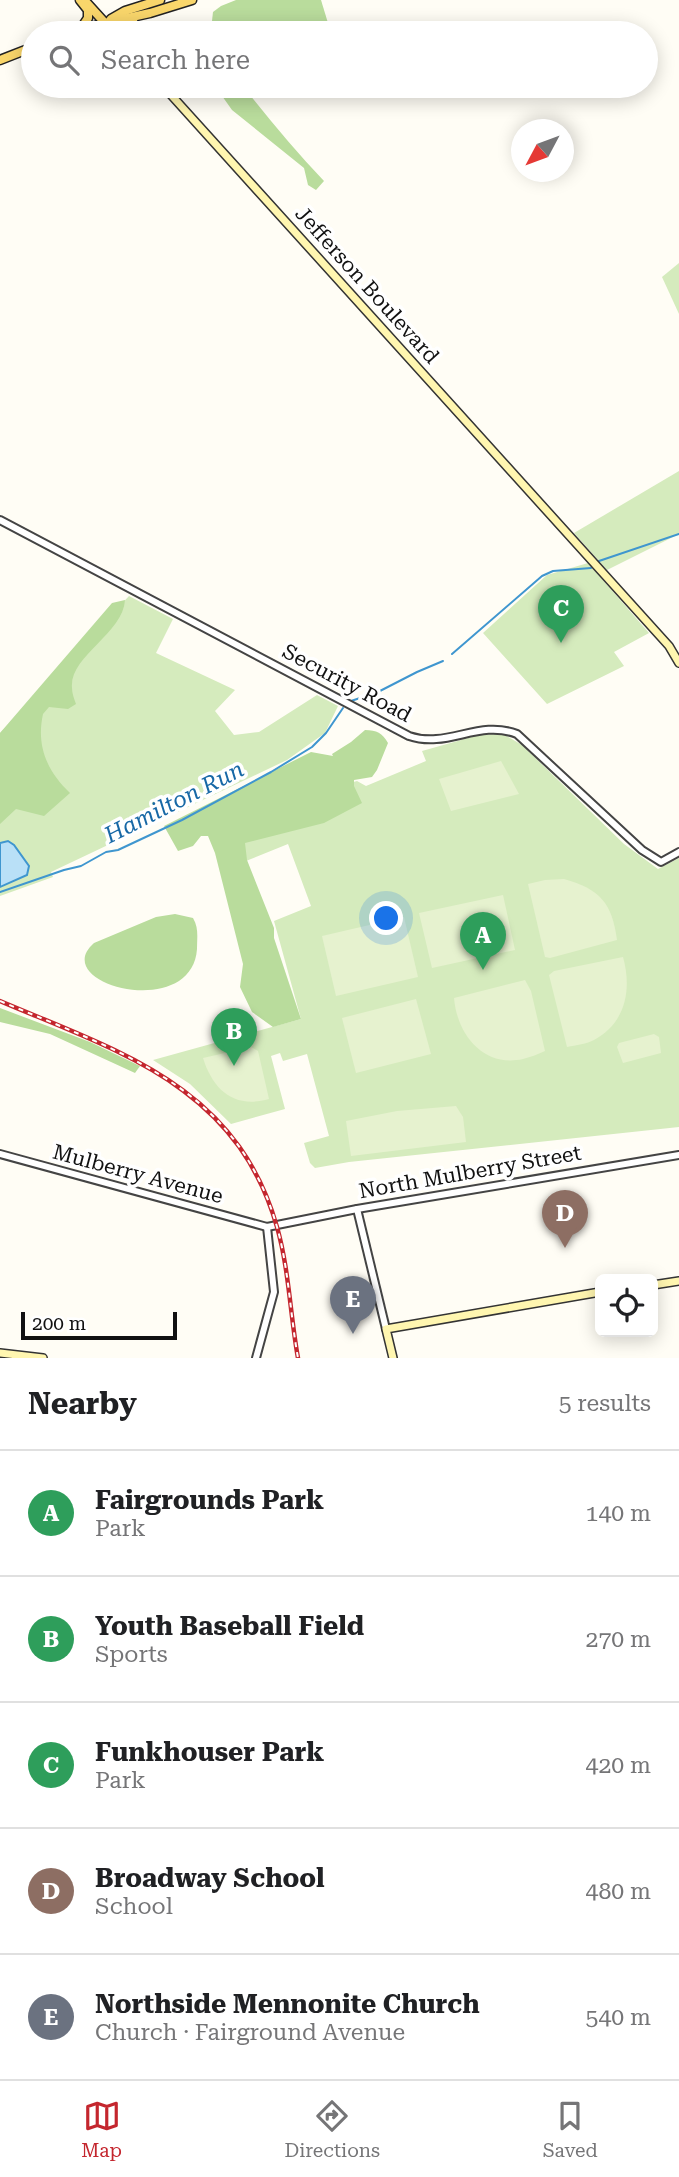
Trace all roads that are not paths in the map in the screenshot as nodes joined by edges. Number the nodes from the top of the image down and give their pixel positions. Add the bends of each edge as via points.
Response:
1 (82, 0) edge
2 (160, 0) edge
3 (192, 0) edge
4 (150, 13) junction
5 (85, 21) edge
6 (103, 21) edge
7 (108, 21) edge
8 (114, 21) edge
9 (130, 21) edge
10 (21, 52) edge
11 (0, 61) edge
12 (174, 98) edge
13 (0, 520) edge
14 (679, 663) edge
15 (679, 852) edge
16 (0, 1154) edge
17 (679, 1155) edge
18 (357, 1209) junction
19 (267, 1227) junction
20 (679, 1281) edge
21 (658, 1284) edge
22 (595, 1293) edge
23 (386, 1329) junction
24 (0, 1353) edge
25 (43, 1358) edge
26 (256, 1358) edge
27 (393, 1358) edge

1 - 5 main road via 88,10
1 - 6 main road
2 - 7 main road
3 - 4 main road
4 - 8 main road
4 - 9 main road
10 - 11 main road
12 - 14 main road, Jefferson Boulevard via 468,421 669,646
13 - 15 street, Security Road via 409,736 440,740 494,728 517,734 629,839 661,862
16 - 19 street, Mulberry Avenue
17 - 18 street, North Mulberry Street
18 - 19 street, North Mulberry Street
18 - 23 street
19 - 26 street via 274,1292
20 - 21 main road
22 - 23 main road
23 - 27 main road
24 - 25 main road

